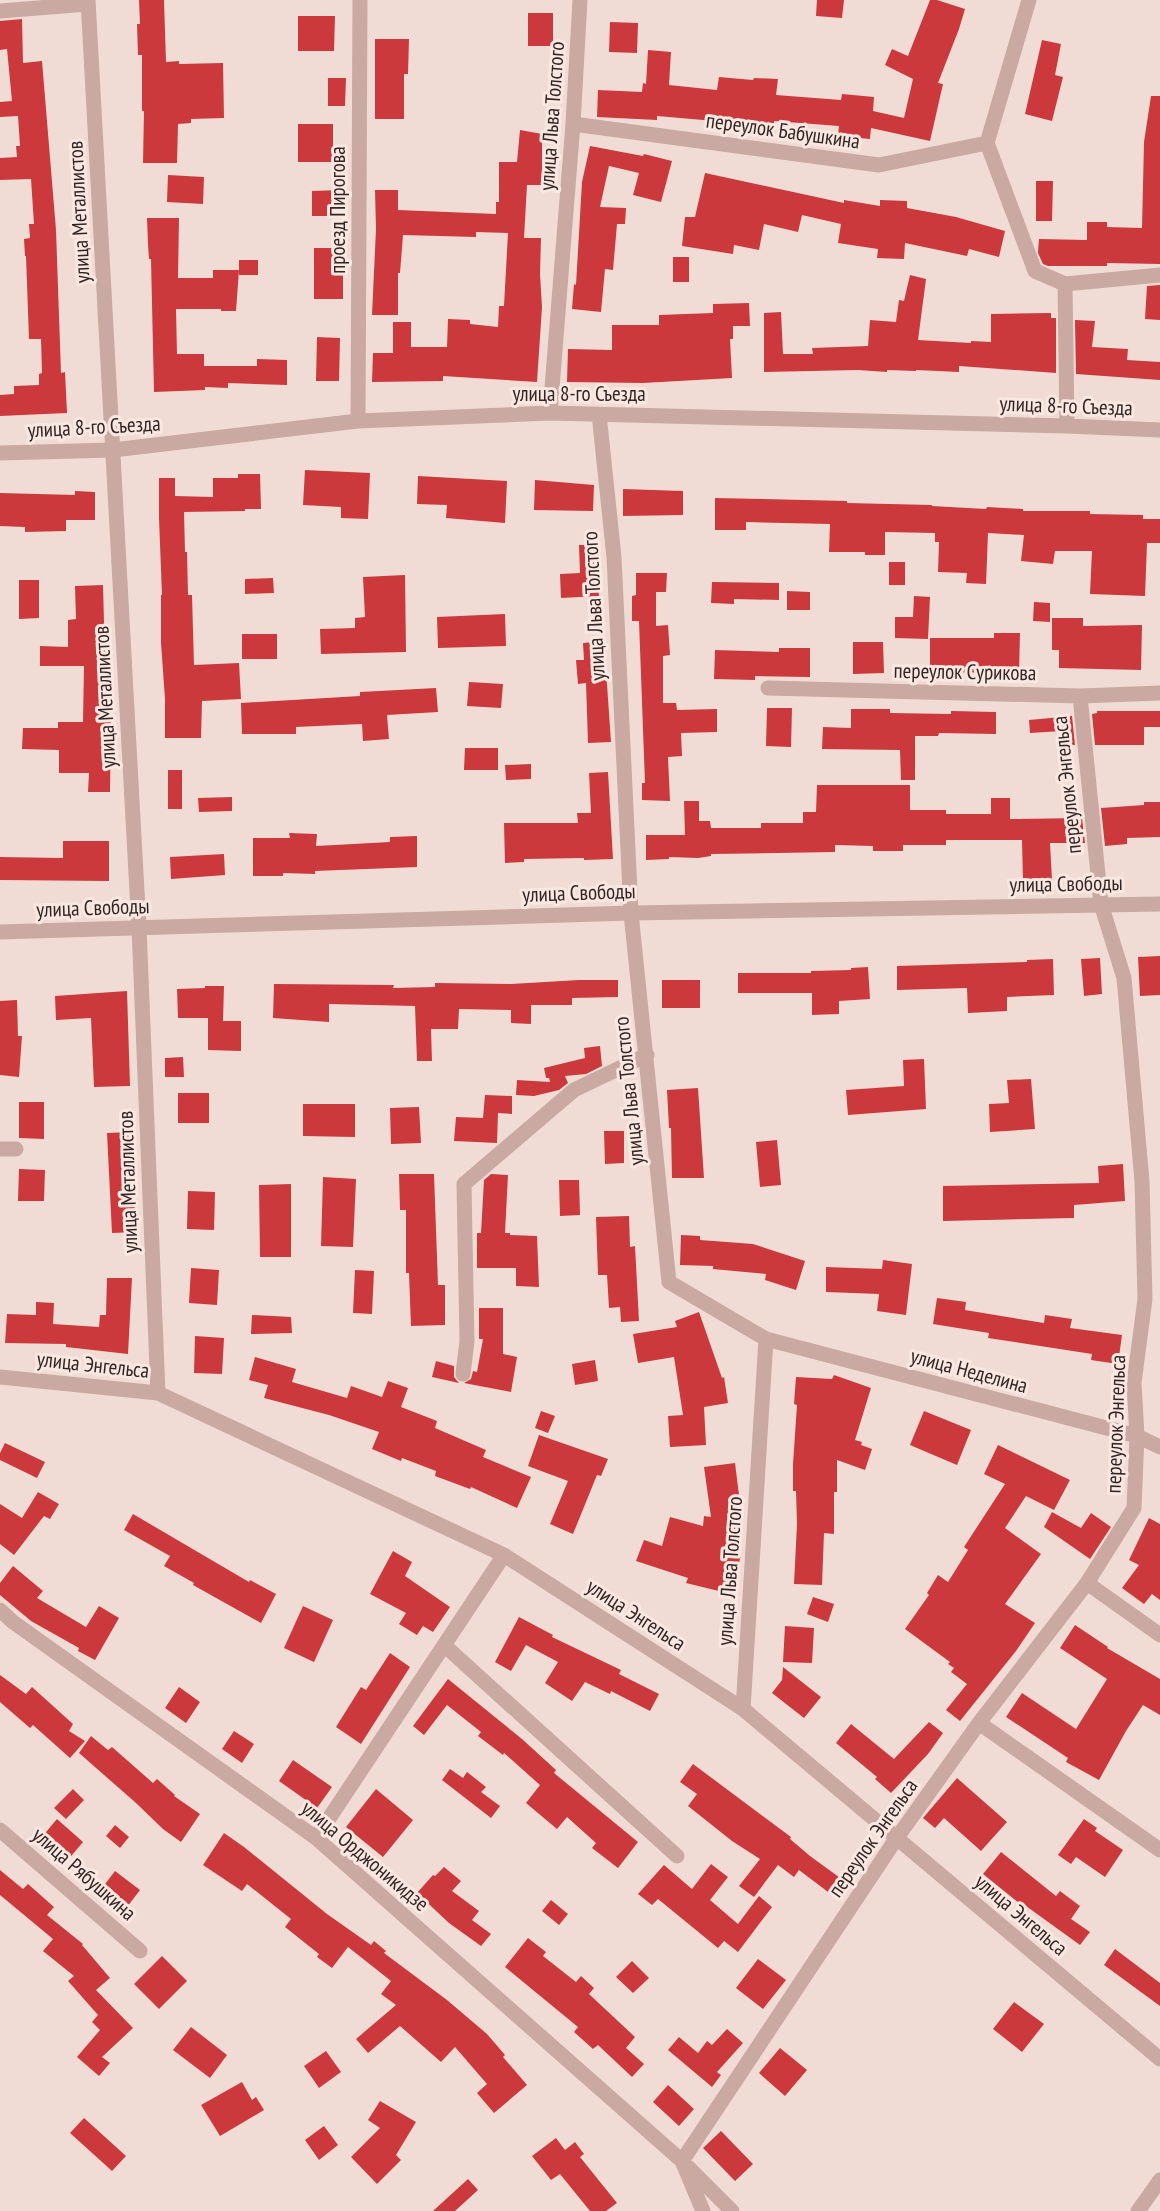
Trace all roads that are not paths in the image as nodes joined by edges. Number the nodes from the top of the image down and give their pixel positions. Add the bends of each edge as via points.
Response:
1 (360, 0) edge
2 (580, 0) edge
3 (1029, 0) edge
4 (88, 2) edge
5 (0, 11) edge
6 (573, 124) junction
7 (987, 144) junction
8 (1160, 275) edge
9 (1065, 284) junction
10 (550, 413) junction
11 (599, 414) junction
12 (358, 421) junction
13 (1067, 426) junction
14 (1160, 430) edge
15 (113, 450) junction
16 (0, 453) edge
17 (768, 688) dead end
18 (1160, 693) edge
19 (1080, 696) junction
20 (1101, 904) junction
21 (1160, 904) edge
22 (631, 913) junction
23 (139, 928) junction
24 (0, 932) edge
25 (647, 1055) junction
26 (0, 1149) edge
27 (16, 1149) dead end
28 (766, 1339) junction
29 (463, 1374) dead end
30 (0, 1377) edge
31 (158, 1393) junction
32 (1137, 1436) junction
33 (1160, 1447) edge
34 (504, 1555) junction
35 (1087, 1583) junction
36 (0, 1610) edge
37 (1160, 1635) edge
38 (444, 1645) junction
39 (743, 1709) junction
40 (979, 1723) junction
41 (0, 1830) edge
42 (316, 1838) junction
43 (896, 1839) junction
44 (1160, 1850) edge
45 (677, 1856) dead end
46 (140, 1951) dead end
47 (1160, 2059) edge
48 (682, 2161) junction
49 (1160, 2180) edge
50 (703, 2211) edge
51 (732, 2211) edge
52 (1138, 2211) edge

1 - 12 street, проезд Пирогова
2 - 6 street, улица Льва Толстого
3 - 7 street
4 - 5 street
4 - 15 street, улица Металлистов
6 - 7 street, переулок Бабушкина via 879,165
6 - 10 street, улица Льва Толстого
7 - 9 street via 1035,271
8 - 9 street
9 - 13 street
10 - 11 street, улица 8-го Съезда
10 - 12 street, улица 8-го Съезда
11 - 13 street, улица 8-го Съезда
11 - 22 street, улица Льва Толстого via 614,557
12 - 15 street, улица 8-го Съезда
13 - 14 street, улица 8-го Съезда
15 - 16 street, улица 8-го Съезда
15 - 23 street, улица Металлистов
17 - 19 street, переулок Сурикова
18 - 19 street, переулок Сурикова
19 - 20 street, переулок Энгельса
20 - 21 street, улица Свободы
20 - 22 street, улица Свободы
20 - 32 street, переулок Энгельса via 1124,978 1142,1181 1145,1299 1134,1383
22 - 23 street, улица Свободы
22 - 25 street, улица Льва Толстого
23 - 24 street, улица Свободы
23 - 31 street, улица Металлистов
25 - 28 street, улица Льва Толстого via 669,1282
25 - 29 street via 574,1090 464,1184 467,1341
26 - 27 street
28 - 32 street, улица Неделина
28 - 39 street, улица Льва Толстого
30 - 31 street, улица Энгельса
31 - 34 street, улица Энгельса
32 - 33 street, улица Неделина
32 - 35 street, переулок Энгельса via 1134,1508
34 - 38 street
34 - 39 street, улица Энгельса
35 - 37 street
35 - 40 street, переулок Энгельса
36 - 42 street, улица Орджоникидзе
38 - 42 street
38 - 45 street
39 - 43 street, улица Энгельса
40 - 43 street, переулок Энгельса
40 - 44 street
41 - 46 street, улица Рябушкина
42 - 48 street, улица Орджоникидзе
43 - 47 street, улица Энгельса
43 - 48 street, переулок Энгельса
48 - 50 street, улица Орджоникидзе
48 - 51 street, улица Орджоникидзе
49 - 52 street

